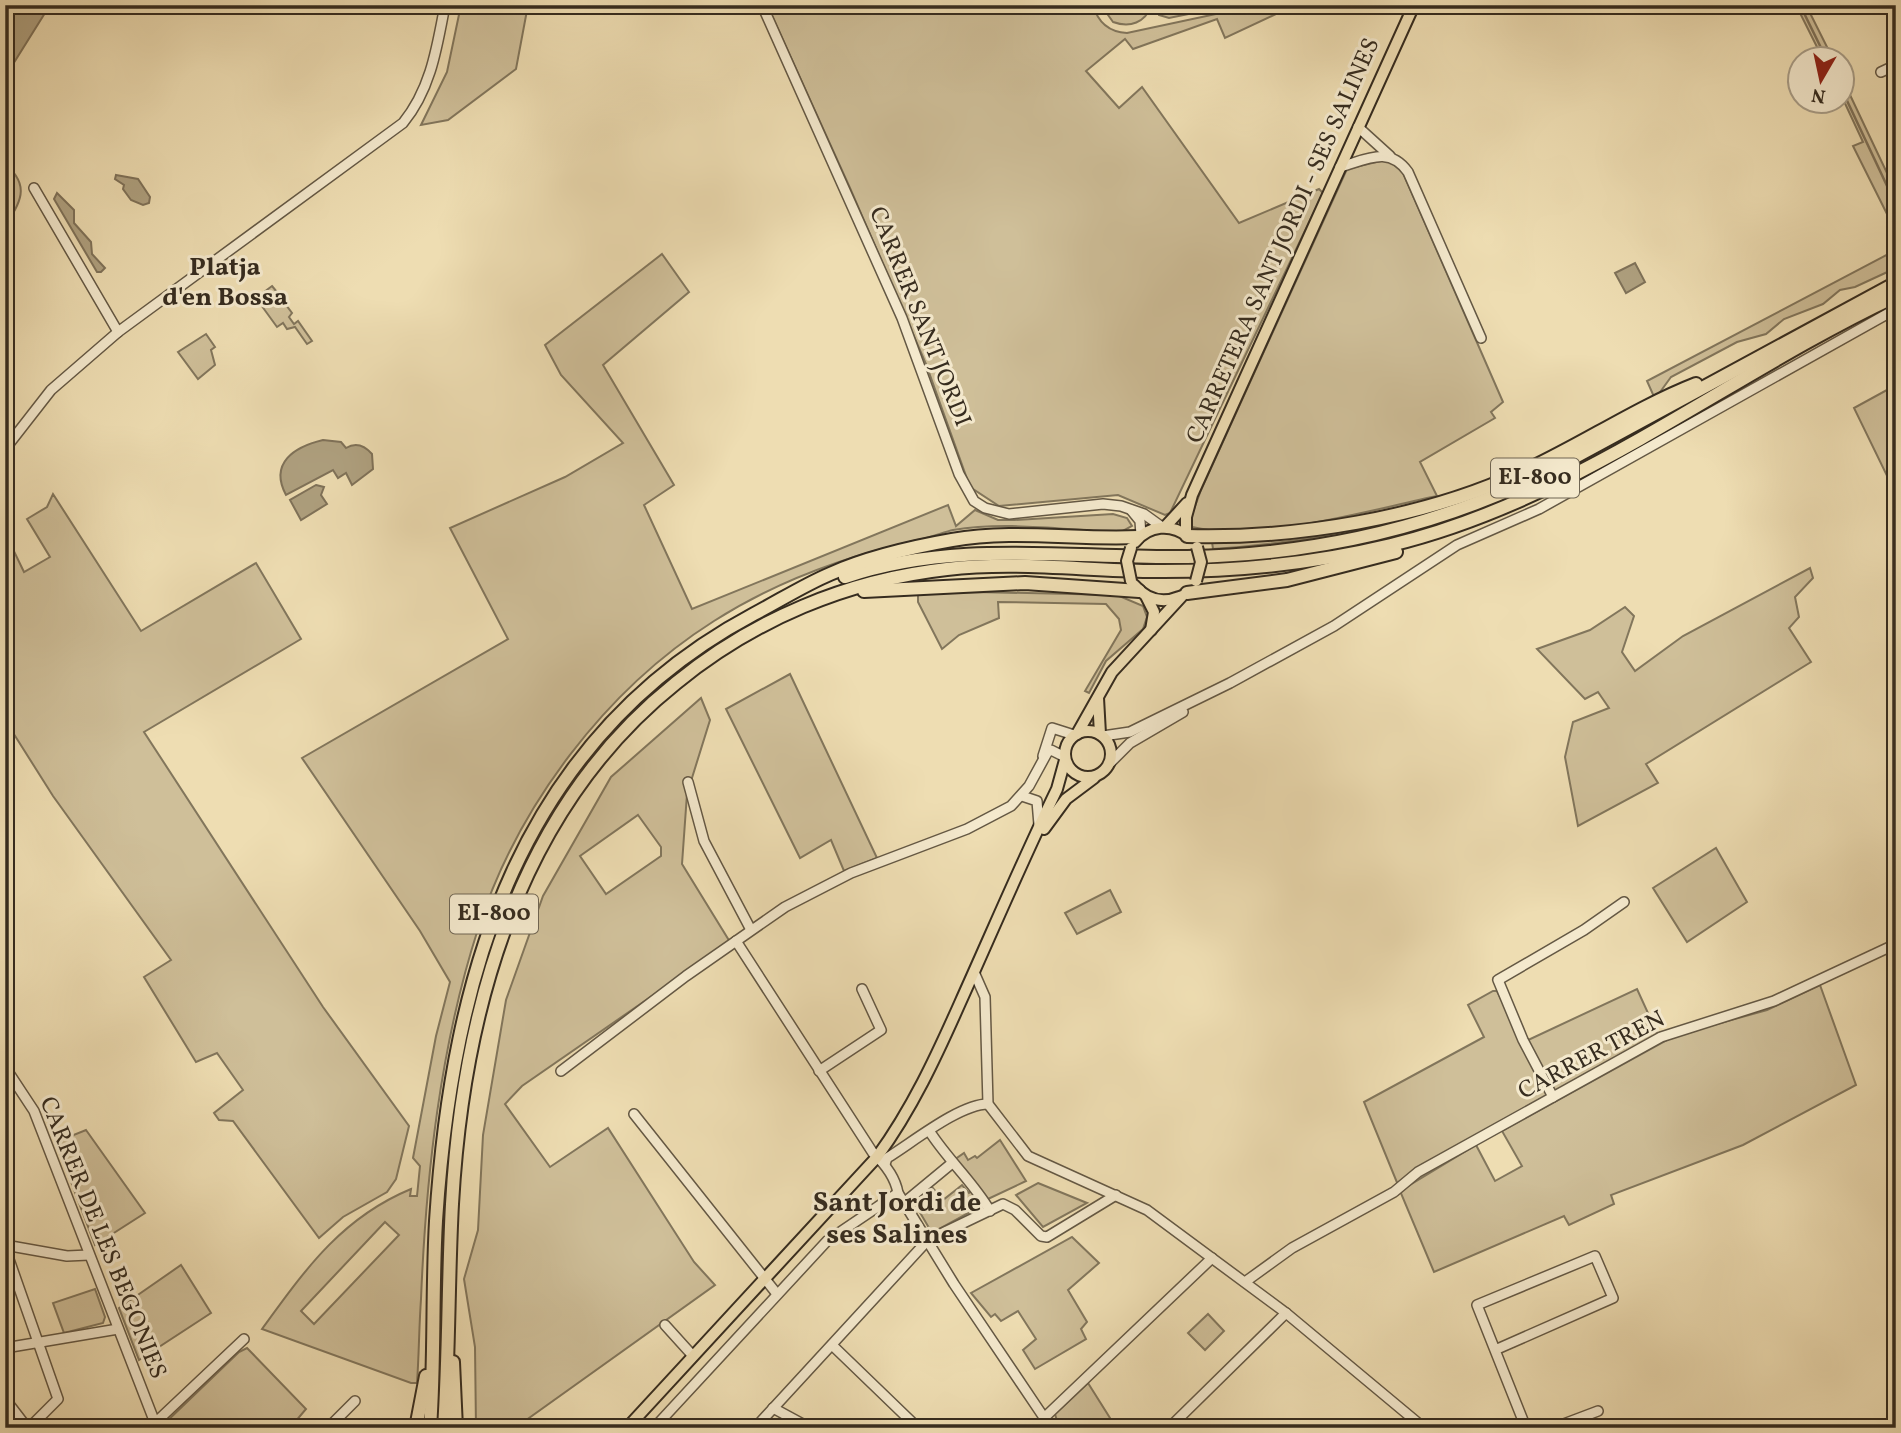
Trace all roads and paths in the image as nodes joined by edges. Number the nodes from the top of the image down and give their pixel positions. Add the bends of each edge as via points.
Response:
1 (445, 5) edge
2 (762, 5) edge
3 (1414, 5) edge
4 (1896, 65) edge
5 (1881, 72) dead end
6 (1358, 127) junction
7 (1390, 156) junction
8 (1340, 167) junction
9 (34, 188) dead end
10 (1896, 283) edge
11 (1896, 296) edge
12 (1896, 309) edge
13 (118, 332) junction
14 (1481, 338) dead end
15 (1736, 368) junction
16 (5, 449) edge
17 (1192, 495) junction
18 (1126, 507) junction
19 (1163, 527) junction
20 (1444, 530) junction
21 (1186, 535) junction
22 (1137, 540) junction
23 (1139, 589) junction
24 (836, 593) junction
25 (1184, 594) junction
26 (785, 598) junction
27 (1150, 632) junction
28 (1099, 695) junction
29 (1178, 711) junction
30 (1076, 735) junction
31 (1102, 735) junction
32 (1065, 758) junction
33 (1111, 762) junction
34 (1040, 764) junction
35 (1097, 776) junction
36 (688, 782) dead end
37 (1022, 796) junction
38 (1038, 831) junction
39 (1031, 848) junction
40 (1624, 902) dead end
41 (751, 930) junction
42 (736, 942) junction
43 (1896, 944) edge
44 (974, 972) junction
45 (862, 989) dead end
46 (5, 1067) edge
47 (561, 1071) dead end
48 (819, 1071) junction
49 (1553, 1097) junction
50 (988, 1104) junction
51 (634, 1114) dead end
52 (930, 1132) junction
53 (881, 1161) junction
54 (951, 1164) junction
55 (898, 1193) junction
56 (1116, 1195) junction
57 (905, 1202) junction
58 (990, 1211) junction
59 (928, 1240) junction
60 (5, 1246) edge
61 (89, 1255) junction
62 (1212, 1258) junction
63 (764, 1280) junction
64 (1245, 1282) junction
65 (777, 1294) junction
66 (1286, 1313) junction
67 (448, 1321) junction
68 (665, 1325) dead end
69 (118, 1329) junction
70 (244, 1339) dead end
71 (39, 1342) junction
72 (433, 1345) junction
73 (832, 1345) junction
74 (5, 1348) edge
75 (1495, 1350) junction
76 (693, 1356) junction
77 (5, 1399) edge
78 (355, 1401) dead end
79 (773, 1408) junction
80 (1598, 1411) dead end
81 (1045, 1417) junction
82 (1568, 1425) edge
83 (156, 1426) edge
84 (1422, 1427) edge
85 (328, 1428) edge
86 (416, 1428) edge
87 (430, 1428) edge
88 (444, 1428) edge
89 (456, 1428) edge
90 (627, 1428) edge
91 (654, 1428) edge
92 (755, 1428) edge
93 (810, 1428) edge
94 (918, 1428) edge
95 (1051, 1428) edge
96 (1169, 1428) edge
97 (1526, 1428) edge
98 (1553, 1428) edge

1 - 13 street via 431,72 403,123
2 - 18 street, CARRER SANT JORDI via 902,318 974,501 1009,514
3 - 6 main road, CARRETERA SANT JORDI - SES SALINES
4 - 5 street
6 - 7 street
6 - 8 main road, CARRETERA SANT JORDI - SES SALINES
7 - 8 street
7 - 14 street via 1409,172
8 - 17 main road, CARRETERA SANT JORDI - SES SALINES
9 - 13 street
10 - 15 highway, EI-800
11 - 20 highway, EI-800 via 1567,478
12 - 29 street via 1539,509 1457,545 1334,626
13 - 16 street via 51,390
15 - 21 highway via 1667,396 1518,474 1449,499 1283,532
15 - 26 highway, EI-800 via 1580,457 1517,487 1392,531 1230,556 950,555 871,570
17 - 19 main road, CARRETERA SANT JORDI - SES SALINES
17 - 21 main road, CARRETERA SANT JORDI - SES SALINES
18 - 19 street, CARRER SANT JORDI
18 - 22 street via 1140,521
19 - 21 main road
19 - 22 main road
20 - 24 highway, EI-800 via 1349,554 1276,566 1185,571 978,566 922,572
20 - 25 highway via 1394,553 1310,575
21 - 25 main road, bridge via 1197,547 1200,567 1196,581
22 - 23 main road, bridge via 1127,561
22 - 26 highway via 1029,534 950,540 877,557 830,574
23 - 24 highway via 1026,583
23 - 25 main road via 1167,600
23 - 27 main road via 1154,612
24 - 67 highway, EI-800 via 734,642 662,694 584,777 531,861 502,932 470,1063 456,1149
25 - 27 main road
26 - 72 highway, EI-800 via 702,645 614,719 559,787 512,870 475,972 449,1102 436,1221
27 - 28 main road via 1124,656
28 - 30 main road
28 - 31 main road via 1097,721
29 - 31 street via 1130,732
29 - 33 street via 1130,743
30 - 31 main road via 1088,731
30 - 32 main road via 1066,746
30 - 34 street via 1052,728
31 - 33 main road via 1111,748
32 - 34 street via 1051,750
32 - 35 main road via 1081,777
32 - 38 main road
33 - 35 main road
34 - 37 street
35 - 39 main road via 1066,799
36 - 41 street via 704,841
37 - 38 street via 1029,796 1039,806
37 - 41 street via 967,829 815,890
38 - 39 main road
39 - 44 main road
40 - 49 street via 1498,980
41 - 42 street
42 - 47 street
42 - 48 street
43 - 49 street, CARRER TREN via 1774,1001 1661,1037
44 - 50 street via 985,997
44 - 53 main road via 918,1094
45 - 48 street via 881,1030
46 - 61 street, CARRER DE LES BEGONIES via 34,1111
48 - 53 street
49 - 64 street, CARRER TREN via 1418,1172 1394,1192 1292,1248
50 - 52 street via 976,1104 953,1115
50 - 56 street via 1028,1156
51 - 63 street
52 - 53 street
52 - 54 street
53 - 55 street
53 - 63 main road
54 - 57 street
54 - 58 street via 979,1192
55 - 57 street
55 - 65 street via 827,1241
56 - 58 street via 1047,1237 1035,1232 1010,1206
56 - 62 street via 1147,1210
57 - 59 street
58 - 59 street
59 - 73 street
59 - 81 street
60 - 61 street
60 - 71 street
61 - 69 street, CARRER DE LES BEGONIES
62 - 64 street
62 - 81 street
63 - 65 street
63 - 76 main road
64 - 66 street
65 - 91 street
66 - 84 street
66 - 96 street
67 - 88 highway, EI-800
67 - 89 highway
68 - 76 street
69 - 71 street
69 - 83 street, CARRER DE LES BEGONIES
70 - 83 street
71 - 74 street
71 - 77 street via 58,1399 33,1424 25,1425
72 - 86 highway
72 - 87 highway, EI-800
73 - 79 street
73 - 94 street
75 - 75 street via 1477,1305 1595,1256 1613,1298
75 - 97 street
76 - 90 main road
78 - 85 street
79 - 92 street
79 - 93 street
80 - 82 street
81 - 95 street
82 - 98 street

